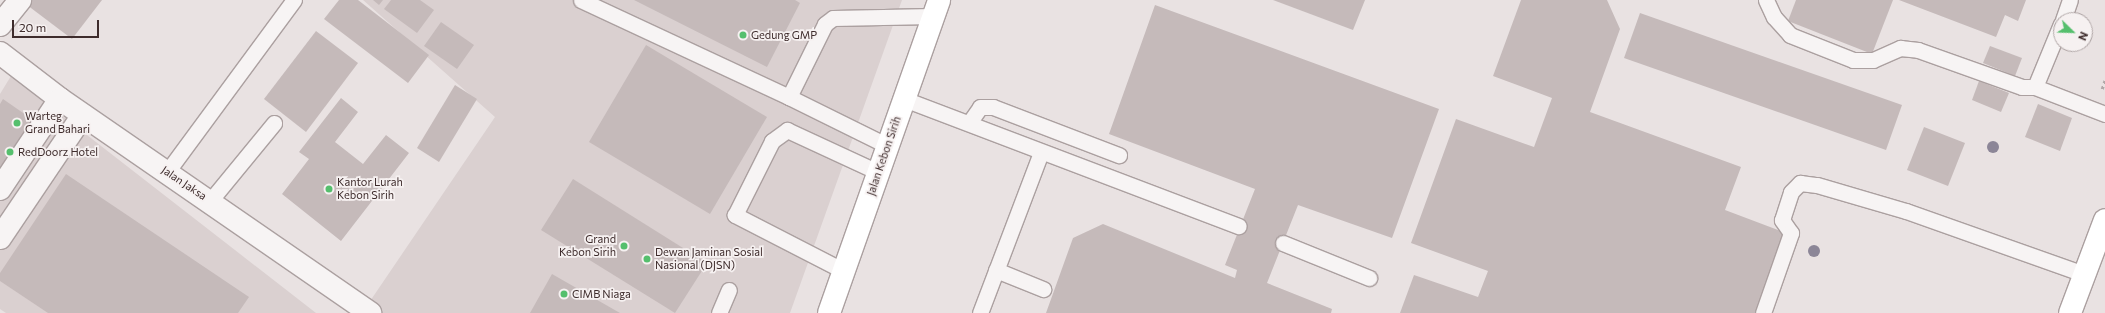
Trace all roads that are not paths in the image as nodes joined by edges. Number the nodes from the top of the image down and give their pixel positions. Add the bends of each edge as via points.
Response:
1 (20, 0) edge
2 (294, 0) edge
3 (581, 0) edge
4 (1766, 0) edge
5 (2070, 0) edge
6 (936, 8) edge
7 (2066, 12) edge
8 (0, 25) edge
9 (2053, 43) edge
10 (0, 53) edge
11 (2035, 87) junction
12 (789, 97) junction
13 (60, 99) junction
14 (904, 99) junction
15 (2105, 114) edge
16 (83, 115) junction
17 (274, 123) dead end
18 (968, 123) junction
19 (888, 146) junction
20 (1041, 152) junction
21 (1119, 155) dead end
22 (167, 172) junction
23 (878, 172) junction
24 (0, 189) edge
25 (210, 201) junction
26 (2105, 220) edge
27 (1239, 226) dead end
28 (0, 238) edge
29 (1283, 243) dead end
30 (996, 270) junction
31 (844, 271) junction
32 (2084, 274) junction
33 (1369, 278) dead end
34 (1042, 289) dead end
35 (729, 290) dead end
36 (367, 312) edge
37 (719, 313) edge
38 (829, 313) edge
39 (980, 313) edge
40 (1763, 313) edge
41 (2070, 313) edge

1 - 8 street
2 - 22 lane
3 - 12 lane
4 - 11 lane via 1774,17 1790,35 1853,60 1873,60 1900,48 1918,50 2022,87
5 - 7 lane
6 - 12 lane via 833,18 825,24
6 - 14 main road, Jalan Kebon Sirih
9 - 11 lane
10 - 13 street, Jalan Jaksa
11 - 15 lane
12 - 19 lane
13 - 16 street, Jalan Jaksa
13 - 24 street
14 - 18 lane
14 - 19 main road, Jalan Kebon Sirih
16 - 22 street, Jalan Jaksa
16 - 28 street
17 - 25 lane
18 - 20 lane
18 - 21 lane via 980,107 993,107
19 - 23 main road, Jalan Kebon Sirih
20 - 27 lane
20 - 30 lane
22 - 25 street, Jalan Jaksa
23 - 31 main road, Jalan Kebon Sirih
23 - 31 lane via 787,130 772,141 735,215
25 - 36 street, Jalan Jaksa
26 - 32 main road
29 - 33 lane
30 - 34 lane
30 - 39 lane
31 - 38 main road, Jalan Kebon Sirih
32 - 40 lane via 1906,211 1817,185 1800,183 1790,192 1782,220 1791,233
32 - 41 main road
35 - 37 lane

